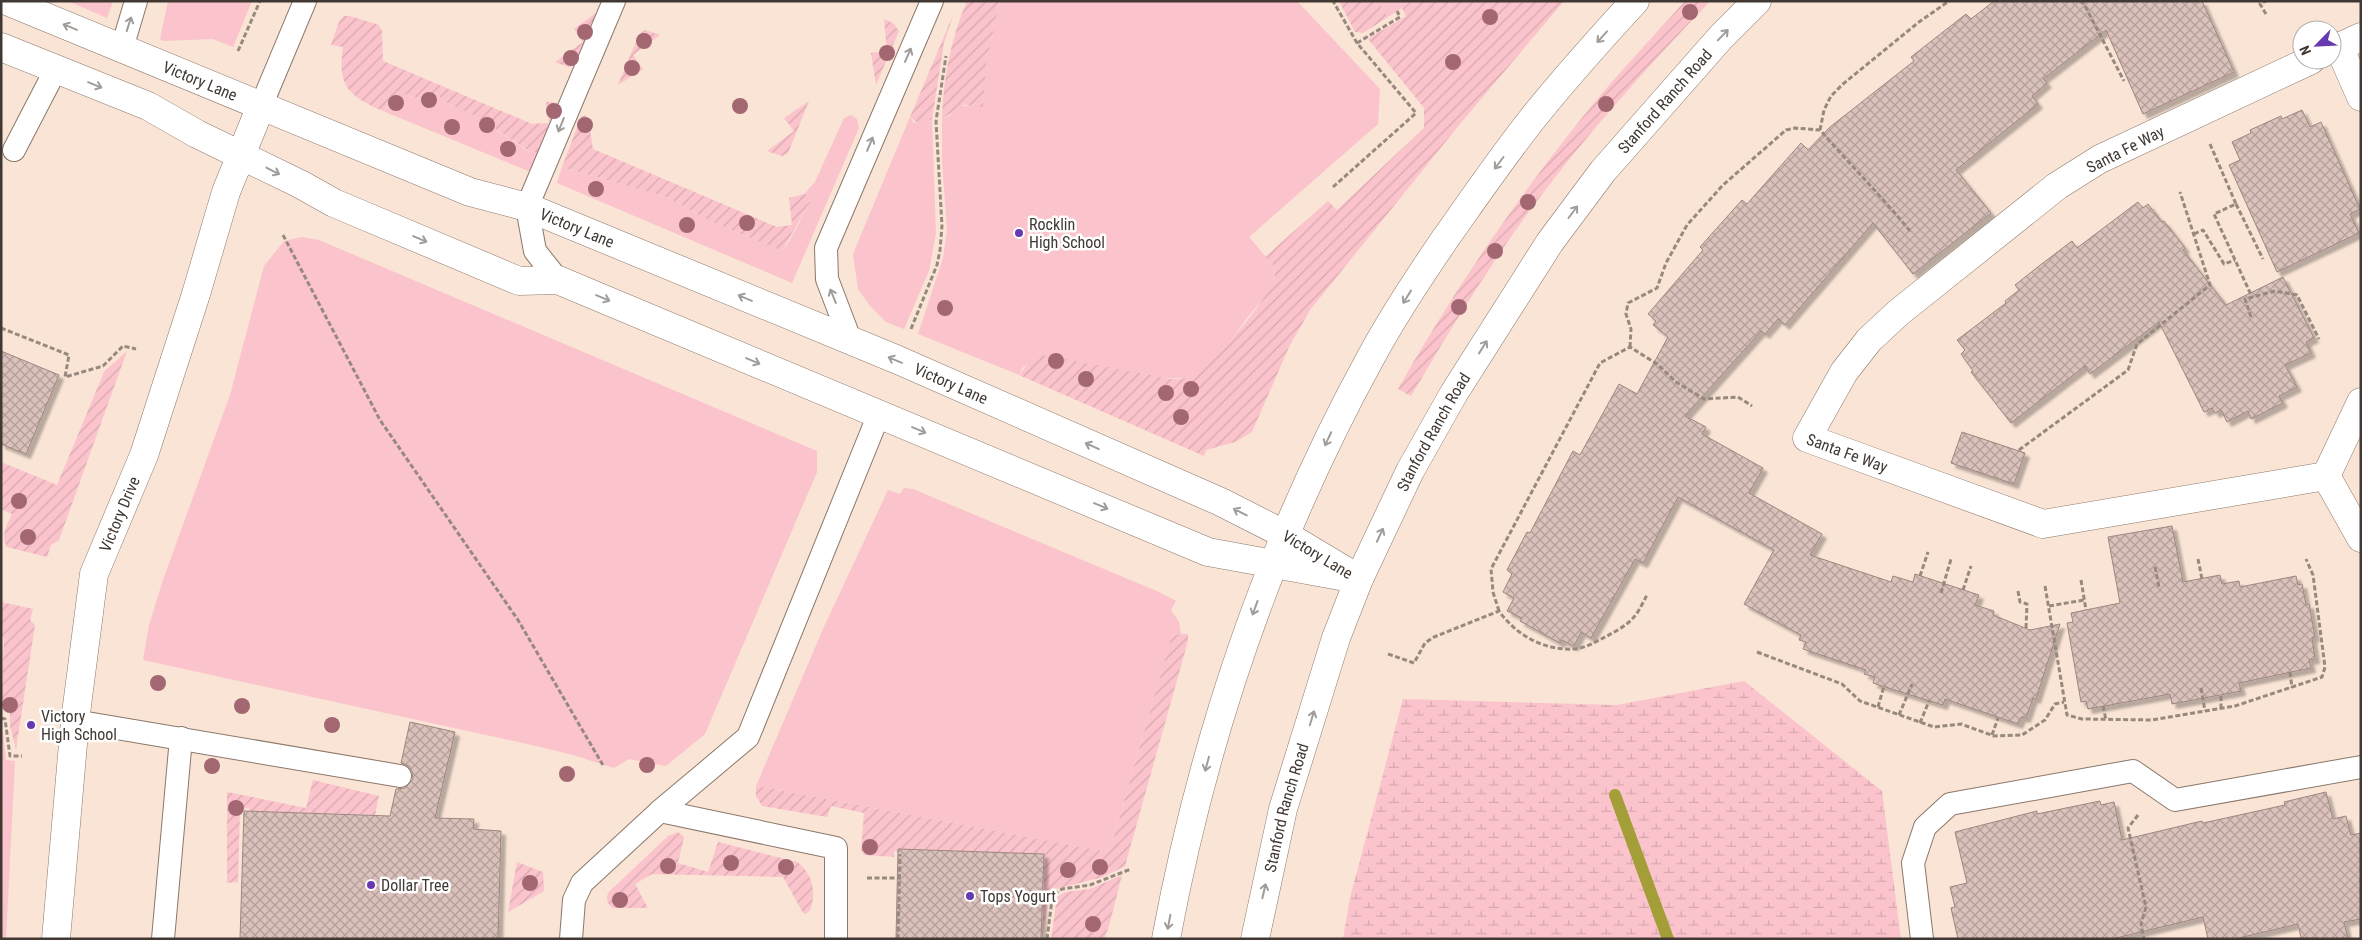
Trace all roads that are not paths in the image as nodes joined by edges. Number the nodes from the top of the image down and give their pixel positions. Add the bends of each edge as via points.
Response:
1 (7, 1) edge
2 (136, 1) edge
3 (305, 1) edge
4 (614, 1) edge
5 (932, 1) edge
6 (1635, 1) edge
7 (1757, 1) edge
8 (2344, 45) edge
9 (1, 47) edge
10 (122, 48) junction
11 (56, 69) junction
12 (2292, 69) edge
13 (2361, 97) edge
14 (261, 106) junction
15 (14, 150) dead end
16 (241, 155) junction
17 (527, 207) junction
18 (558, 280) junction
19 (852, 342) junction
20 (2361, 402) edge
21 (879, 414) junction
22 (2326, 476) junction
23 (1284, 534) junction
24 (2361, 538) edge
25 (1272, 563) junction
26 (1359, 579) junction
27 (74, 720) junction
28 (181, 738) junction
29 (2361, 767) edge
30 (400, 776) dead end
31 (660, 811) junction
32 (56, 939) edge
33 (162, 939) edge
34 (571, 939) edge
35 (836, 939) edge
36 (1166, 939) edge
37 (1255, 939) edge
38 (1922, 939) edge

10 -> 1 street, Victory Lane
10 -> 2 lane
3 - 14 lane
4 -> 17 lane
19 -> 5 lane via 827,280 826,248
6 -> 23 street via 1533,118 1421,274 1372,354 1331,432
26 -> 7 street, Stanford Ranch Road via 1410,471 1454,393 1550,242 1609,164 1714,44
8 - 13 street
9 - 11 street, Victory Lane
10 - 14 street, Victory Lane
11 - 15 lane
11 -> 16 street, Victory Lane via 148,106
12 - 22 street, Santa Fe Way via 2100,159 2057,186 1898,313 1870,340 1844,372 1807,438 2043,524
14 - 16 street, Victory Drive
14 - 17 street, Victory Lane via 470,192
16 -> 18 street, Victory Lane via 334,203 519,281
16 - 27 street, Victory Drive via 226,192 144,455 94,574
17 - 18 lane via 535,251
19 -> 17 street, Victory Lane
18 -> 21 street, Victory Lane
23 -> 19 street, Victory Lane via 1221,502
20 - 22 street
21 -> 25 street, Victory Lane via 1208,552
21 - 31 lane via 748,737
22 - 24 street
23 - 25 street
23 - 26 street, Victory Lane
25 - 26 street, Victory Lane
25 -> 36 street via 1226,697 1177,878
37 -> 26 street, Stanford Ranch Road via 1283,809 1336,638
27 - 28 lane
27 - 32 street, Victory Drive
28 - 30 lane
28 - 33 lane
29 - 38 lane via 2175,800 2133,771 1950,804 1924,827 1913,863
31 - 34 lane via 582,882 574,900
31 - 35 lane via 836,848

